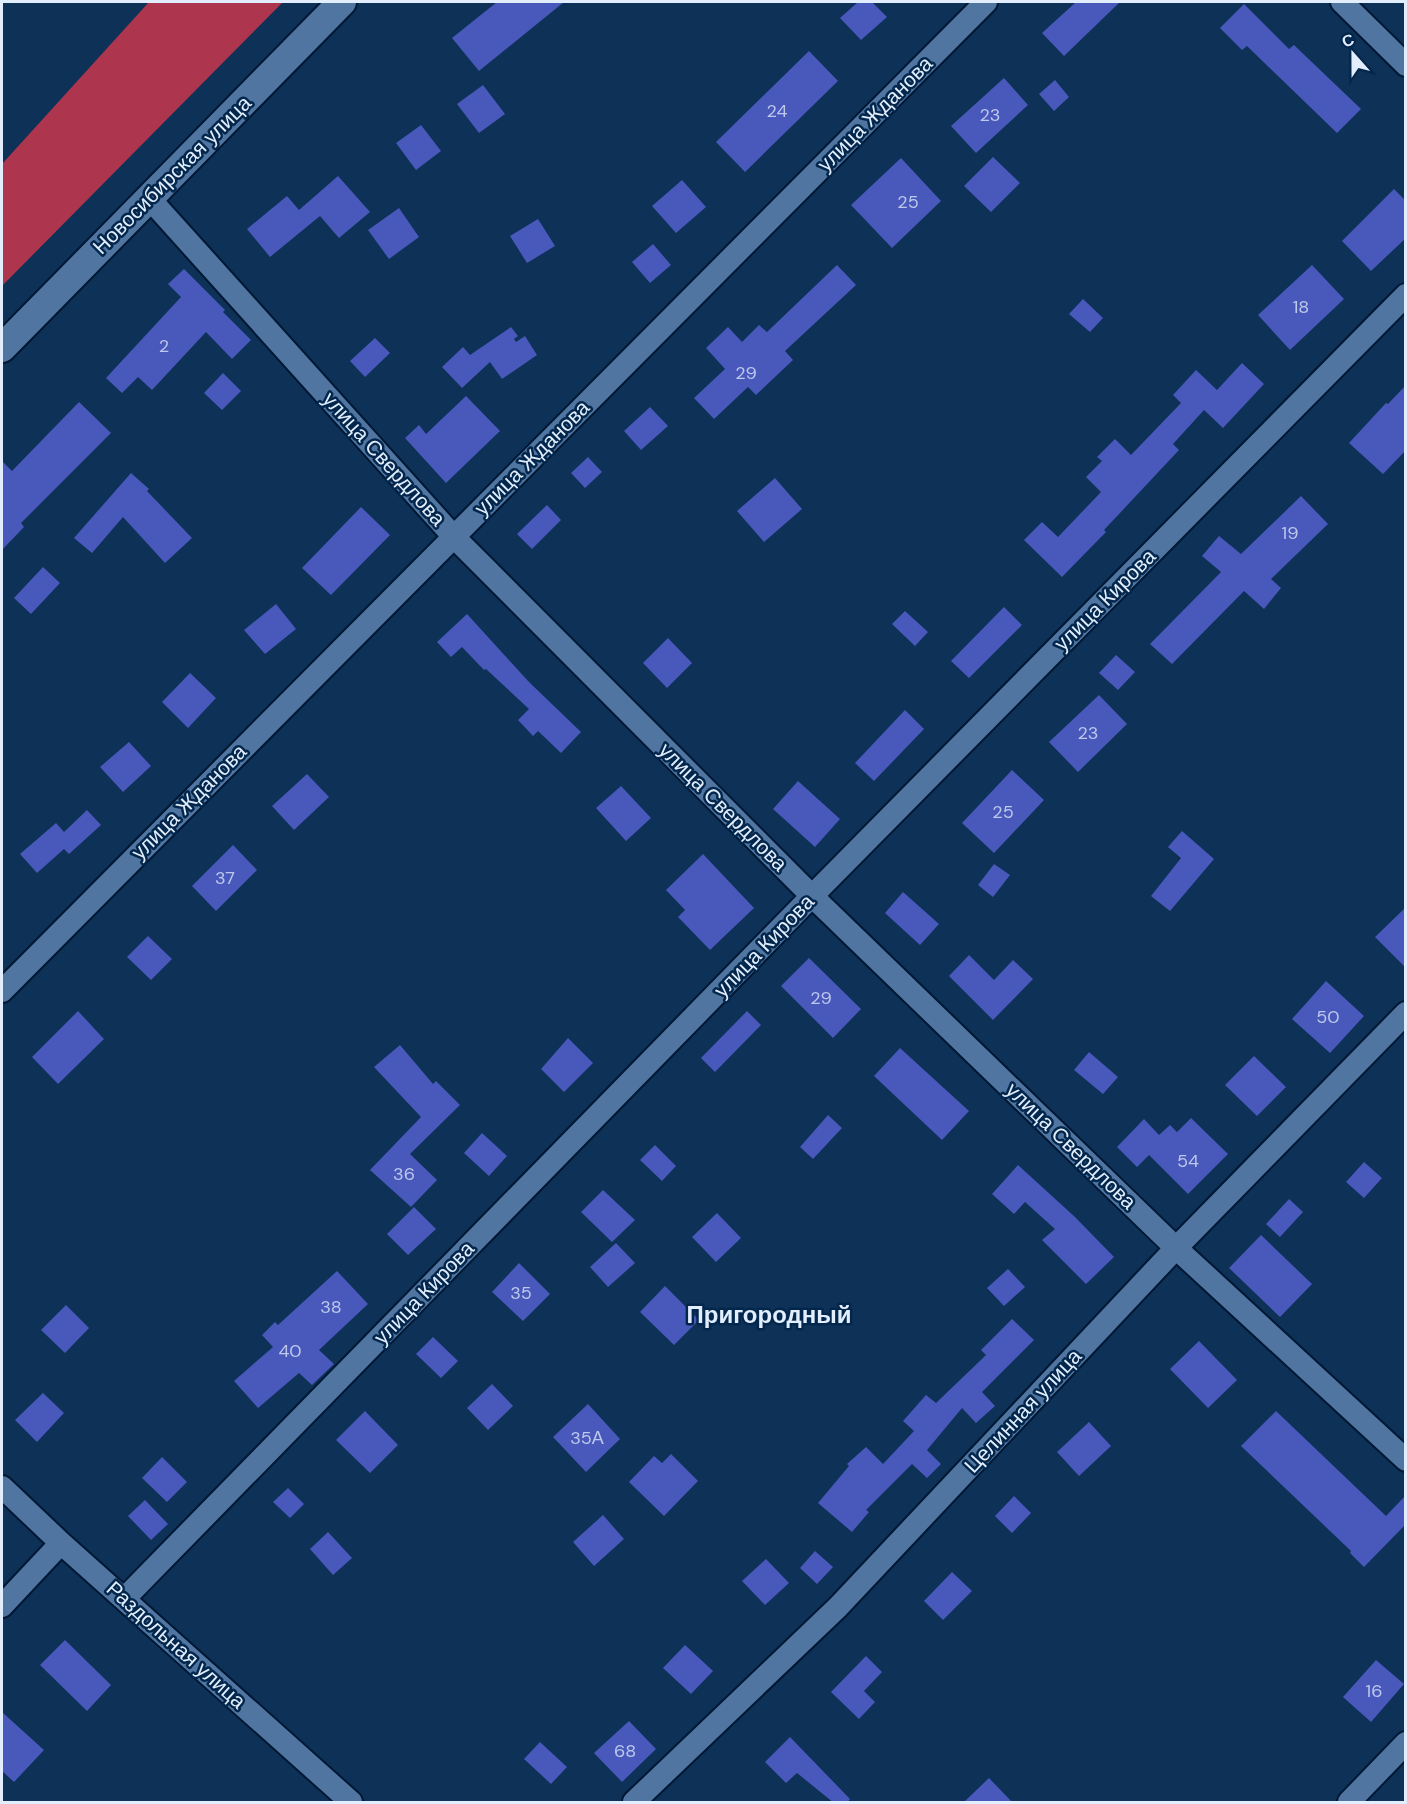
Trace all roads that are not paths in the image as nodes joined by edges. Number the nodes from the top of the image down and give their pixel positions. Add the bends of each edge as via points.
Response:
1 (342, 2) edge
2 (986, 2) edge
3 (1342, 2) edge
4 (1406, 65) edge
5 (149, 198) junction
6 (1406, 295) edge
7 (2, 348) edge
8 (454, 537) junction
9 (812, 896) junction
10 (2, 991) edge
11 (1406, 1013) edge
12 (1176, 1248) junction
13 (1406, 1460) edge
14 (2, 1487) edge
15 (61, 1543) junction
16 (124, 1599) junction
17 (2, 1606) edge
18 (1406, 1743) edge
19 (351, 1803) edge
20 (634, 1803) edge
21 (1350, 1803) edge

1 - 5 street, Новосибирская улица
2 - 8 street, улица Жданова
3 - 4 street
5 - 7 street, Новосибирская улица
5 - 8 street, улица Свердлова
6 - 9 street, улица Кирова
8 - 9 street, улица Свердлова
8 - 10 street, улица Жданова
9 - 12 street, улица Свердлова
9 - 16 street, улица Кирова
11 - 12 street, Целинная улица
12 - 13 street, улица Свердлова
12 - 20 street, Целинная улица via 838,1607
14 - 15 street, Раздольная улица
15 - 16 street, Раздольная улица
15 - 17 street
16 - 19 street, Раздольная улица
18 - 21 street

